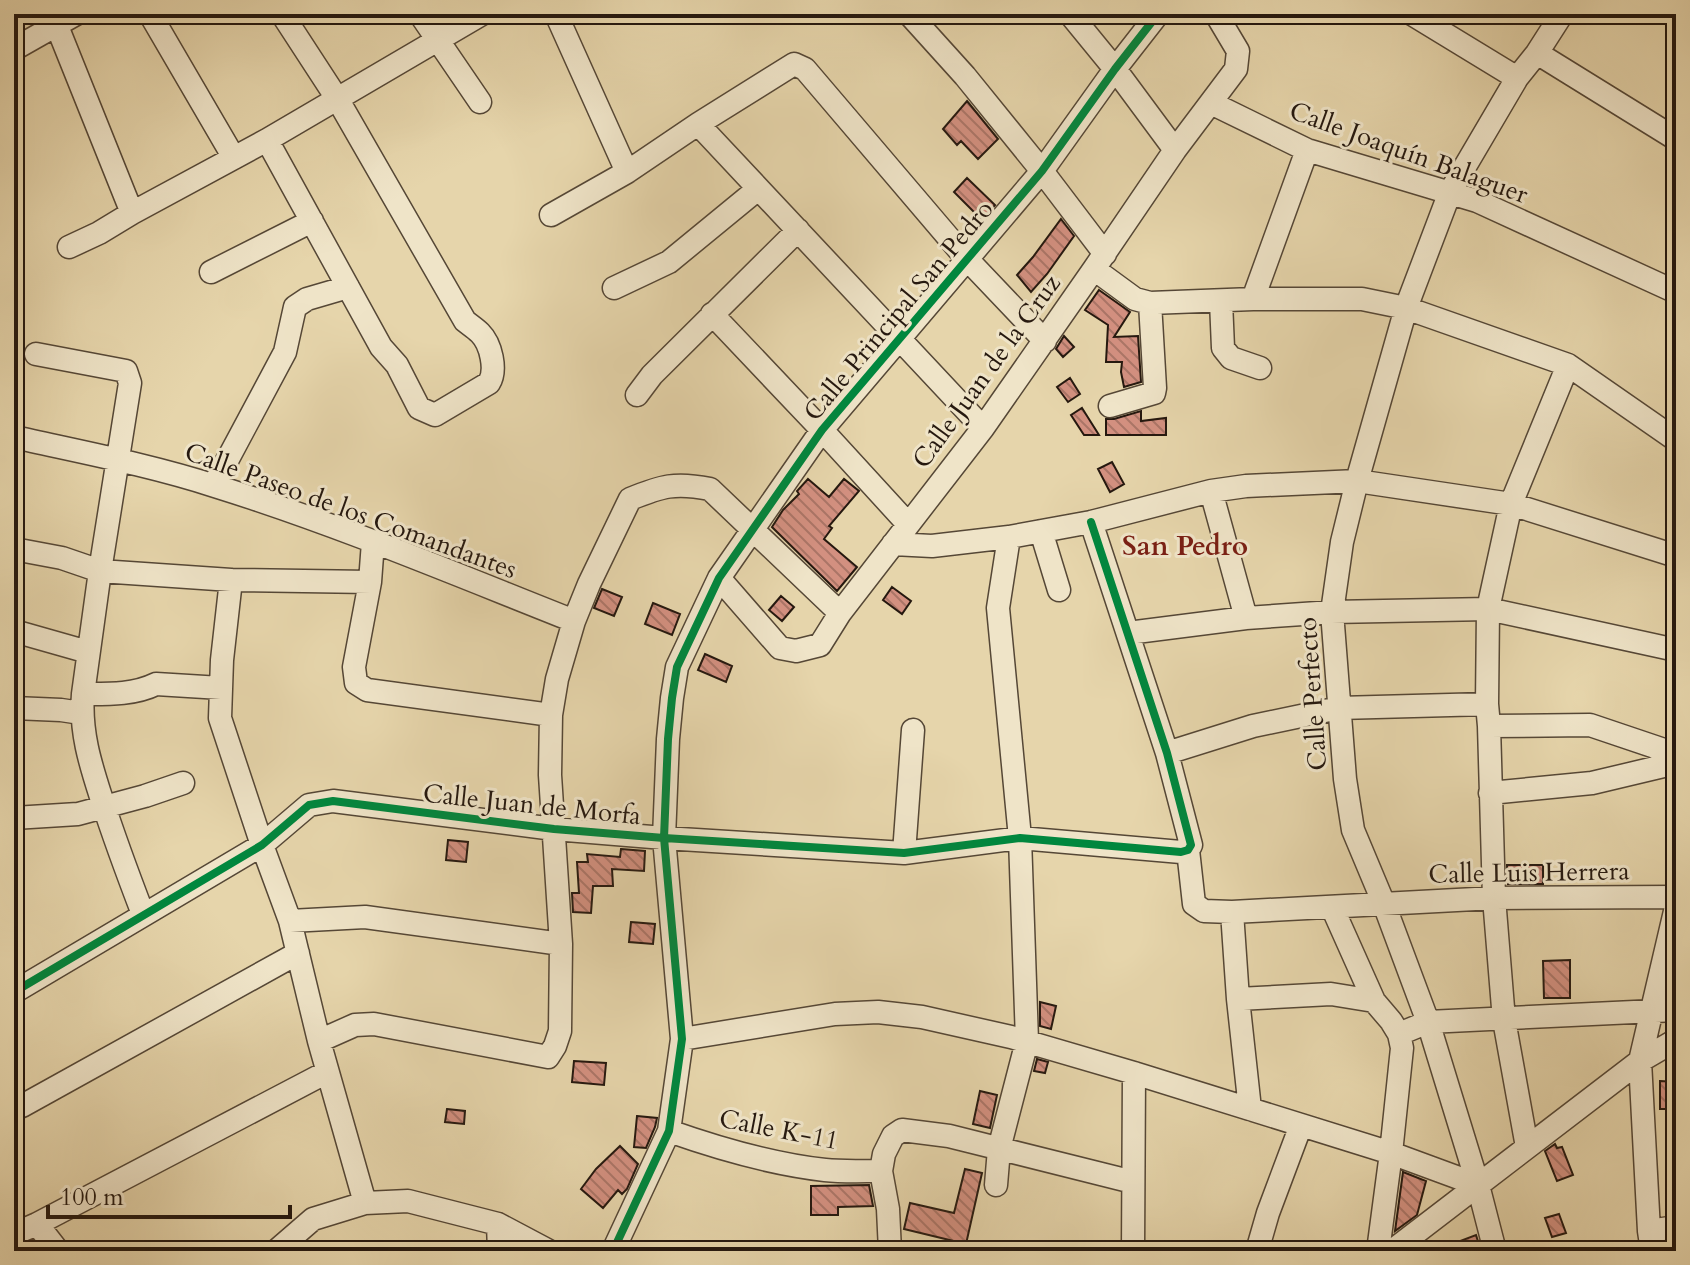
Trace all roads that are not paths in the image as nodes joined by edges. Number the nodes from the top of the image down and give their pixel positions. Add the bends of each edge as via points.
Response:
1 (150, 14) edge
2 (282, 14) edge
3 (420, 14) edge
4 (482, 14) edge
5 (556, 14) edge
6 (909, 14) edge
7 (1070, 14) edge
8 (1158, 14) edge
9 (1216, 14) edge
10 (1412, 14) edge
11 (1562, 14) edge
12 (67, 20) edge
13 (437, 40) junction
14 (16, 48) edge
15 (1537, 53) junction
16 (1115, 69) junction
17 (1517, 78) junction
18 (338, 100) junction
19 (480, 102) dead end
20 (1211, 103) junction
21 (698, 124) junction
22 (1676, 139) edge
23 (267, 140) junction
24 (1175, 150) junction
25 (1307, 150) junction
26 (234, 158) junction
27 (1042, 171) junction
28 (627, 172) junction
29 (758, 189) junction
30 (1450, 192) junction
31 (132, 213) junction
32 (551, 215) dead end
33 (312, 221) junction
34 (798, 230) junction
35 (69, 247) dead end
36 (966, 258) junction
37 (1100, 261) junction
38 (211, 272) dead end
39 (348, 287) junction
40 (614, 288) dead end
41 (1676, 292) edge
42 (1253, 299) junction
43 (1221, 301) junction
44 (1150, 303) junction
45 (1406, 308) junction
46 (712, 314) junction
47 (900, 339) junction
48 (1045, 341) junction
49 (36, 354) dead end
50 (1568, 365) junction
51 (1260, 368) dead end
52 (637, 395) dead end
53 (1110, 406) dead end
54 (983, 428) junction
55 (822, 430) junction
56 (14, 437) edge
57 (1676, 440) edge
58 (117, 460) junction
59 (1357, 481) junction
60 (214, 485) junction
61 (1211, 491) junction
62 (1511, 504) junction
63 (1091, 522) junction
64 (908, 524) junction
65 (752, 529) junction
66 (1041, 531) junction
67 (1009, 537) junction
68 (373, 542) junction
69 (893, 544) junction
70 (14, 549) edge
71 (1676, 556) edge
72 (100, 571) junction
73 (719, 578) junction
74 (231, 580) junction
75 (370, 582) junction
76 (1059, 590) dead end
77 (1488, 609) junction
78 (1332, 612) junction
79 (840, 613) junction
80 (1246, 618) junction
81 (574, 621) junction
82 (14, 631) edge
83 (1128, 633) junction
84 (1676, 650) edge
85 (88, 652) junction
86 (221, 688) junction
87 (82, 704) junction
88 (14, 708) edge
89 (1339, 708) junction
90 (551, 715) junction
91 (1488, 715) junction
92 (913, 730) dead end
93 (1167, 753) junction
94 (1676, 754) edge
95 (1676, 763) edge
96 (183, 783) dead end
97 (1490, 793) junction
98 (104, 807) junction
99 (14, 818) edge
100 (554, 829) junction
101 (664, 838) junction
102 (1020, 838) junction
103 (262, 845) junction
104 (1190, 847) junction
105 (904, 853) junction
106 (1676, 897) edge
107 (1494, 898) junction
108 (1384, 904) junction
109 (1332, 907) junction
110 (1676, 907) edge
111 (1232, 912) junction
112 (143, 914) junction
113 (290, 921) junction
114 (561, 944) junction
115 (298, 953) junction
116 (14, 992) edge
117 (1238, 999) junction
118 (1374, 1001) junction
119 (1676, 1010) edge
120 (1651, 1012) junction
121 (1504, 1020) junction
122 (1428, 1022) junction
123 (1399, 1034) junction
124 (682, 1039) junction
125 (1676, 1040) edge
126 (319, 1041) junction
127 (1027, 1041) junction
128 (1640, 1061) junction
129 (327, 1072) junction
130 (1134, 1073) junction
131 (22, 1106) dead end
132 (1250, 1109) junction
133 (1301, 1125) junction
134 (669, 1131) junction
135 (1527, 1147) junction
136 (999, 1149) junction
137 (1391, 1153) junction
138 (881, 1171) junction
139 (1133, 1182) junction
140 (996, 1185) dead end
141 (1478, 1185) junction
142 (365, 1203) junction
143 (37, 1224) junction
144 (498, 1224) junction
145 (1676, 1227) edge
146 (14, 1234) edge
147 (1650, 1241) edge
148 (58, 1251) edge
149 (276, 1251) edge
150 (499, 1251) edge
151 (549, 1251) edge
152 (613, 1251) edge
153 (890, 1251) edge
154 (1133, 1251) edge
155 (1257, 1251) edge
156 (1378, 1251) edge
157 (1392, 1251) edge
158 (1495, 1251) edge

1 - 26 street
2 - 18 street
3 - 13 street
4 - 13 street
5 - 28 street
6 - 27 street
7 - 16 street
8 - 16 street, Calle Principal San Pedro
9 - 20 street, Calle Juan de la Cruz via 1238,51 1236,69
10 - 17 street
11 - 15 street, Calle Perfecto
12 - 14 street
12 - 31 street
13 - 18 street
13 - 19 street
15 - 17 street, Calle Perfecto
15 - 22 street
16 - 24 street
16 - 27 street, Calle Principal San Pedro
17 - 30 street, Calle Perfecto
18 - 23 street
18 - 39 street via 465,321 485,339 491,355 489,383 435,415 419,408
20 - 24 street, Calle Juan de la Cruz
20 - 25 street, Calle Joaquín Balaguer
21 - 28 street
21 - 29 street
21 - 36 street via 794,64 805,69
23 - 26 street
23 - 33 street
24 - 37 street, Calle Juan de la Cruz
25 - 30 street, Calle Joaquín Balaguer
25 - 42 street
26 - 31 street
27 - 36 street, Calle Principal San Pedro
27 - 37 street
28 - 32 street
29 - 34 street
29 - 40 street via 669,262
30 - 41 street, Calle Joaquín Balaguer
30 - 45 street, Calle Perfecto
31 - 35 street
33 - 38 street
33 - 39 street
34 - 46 street
34 - 47 street
36 - 47 street, Calle Principal San Pedro
36 - 48 street
37 - 44 street via 1135,299
37 - 48 street, Calle Juan de la Cruz
39 - 60 street via 295,307 285,352
42 - 43 street
42 - 45 street via 1362,299
43 - 44 street
43 - 51 street via 1223,348 1231,358
44 - 53 street via 1154,393
45 - 50 street
45 - 59 street, Calle Perfecto
46 - 52 street
46 - 55 street
47 - 54 street
47 - 55 street, Calle Principal San Pedro
48 - 54 street, Calle Juan de la Cruz
49 - 58 street via 126,371 130,383
50 - 57 street
50 - 62 street
54 - 64 street, Calle Juan de la Cruz
55 - 64 street
55 - 65 street, Calle Principal San Pedro
56 - 58 street, Calle Paseo de los Comandantes
58 - 60 street, Calle Paseo de los Comandantes
58 - 72 street
59 - 61 street
59 - 62 street
59 - 78 street, Calle Perfecto
60 - 68 street, Calle Paseo de los Comandantes
61 - 63 street
61 - 80 street
62 - 71 street
62 - 77 street
63 - 66 street
63 - 83 street
64 - 69 street, Calle Juan de la Cruz
65 - 73 street, Calle Principal San Pedro
65 - 79 street
65 - 81 street via 710,489 685,484 659,487 630,499
66 - 67 street
66 - 76 street
67 - 69 street via 932,546
67 - 102 street via 998,608
68 - 75 street
68 - 81 street, Calle Paseo de los Comandantes
69 - 79 street, Calle Juan de la Cruz
70 - 72 street
72 - 74 street
72 - 85 street
73 - 79 street, Calle Juan de la Cruz via 780,648 796,651 820,645
73 - 101 street, Calle Principal San Pedro via 677,667
74 - 75 street
74 - 86 street
75 - 90 street via 354,667 356,683 367,690
77 - 78 street
77 - 84 street
77 - 91 street
78 - 80 street
78 - 89 street, Calle Perfecto
80 - 83 street
81 - 90 street
82 - 85 street
83 - 93 street
85 - 87 street
86 - 87 street via 156,684
86 - 103 street via 220,718
87 - 88 street via 61,710
87 - 98 street via 85,745
89 - 91 street
89 - 93 street via 1253,726
89 - 108 street, Calle Perfecto via 1353,830
90 - 100 street
91 - 94 street via 1590,725
91 - 97 street
92 - 105 street
93 - 104 street
95 - 97 street via 1592,783
96 - 98 street
97 - 107 street
98 - 99 street
98 - 112 street
100 - 101 street, Calle Juan de Morfa
100 - 103 street, Calle Juan de Morfa via 333,801 309,805
100 - 114 street
101 - 105 street, Calle Juan de Morfa
101 - 124 street, Calle Principal San Pedro
102 - 104 street, Calle Juan de Morfa via 1181,852
102 - 105 street, Calle Juan de Morfa
102 - 127 street
103 - 112 street, Calle Juan de Morfa
103 - 113 street
104 - 111 street, Calle Luis Herrera via 1194,904 1204,911
106 - 107 street, Calle Luis Herrera
107 - 108 street, Calle Luis Herrera
107 - 121 street
108 - 109 street, Calle Luis Herrera
108 - 122 street, Calle Perfecto
109 - 111 street, Calle Luis Herrera
109 - 118 street
110 - 120 street
111 - 117 street
112 - 116 street, Calle Juan de Morfa
113 - 114 street via 365,917
113 - 115 street
114 - 126 street via 560,1031 548,1057 374,1024 355,1025
115 - 126 street
115 - 131 street
117 - 118 street via 1331,994
117 - 132 street
118 - 123 street
119 - 120 street
120 - 121 street
120 - 128 street
121 - 122 street
121 - 135 street
122 - 123 street
122 - 141 street, Calle Perfecto
123 - 137 street
124 - 127 street via 878,1012
124 - 134 street, Calle Principal San Pedro
125 - 128 street
126 - 129 street
127 - 130 street
127 - 136 street
128 - 135 street
128 - 147 street
129 - 142 street
129 - 143 street
130 - 132 street
130 - 139 street
132 - 133 street
133 - 137 street
133 - 155 street
134 - 138 street, Calle K-11 via 773,1161
134 - 152 street, Calle Principal San Pedro
135 - 141 street
136 - 138 street via 902,1130 888,1145
136 - 139 street
136 - 140 street
137 - 141 street
137 - 156 street
138 - 153 street
139 - 154 street
141 - 157 street
141 - 158 street, Calle Perfecto
142 - 144 street via 408,1201
142 - 149 street via 313,1219
143 - 146 street
143 - 148 street
144 - 150 street
144 - 151 street
145 - 147 street

